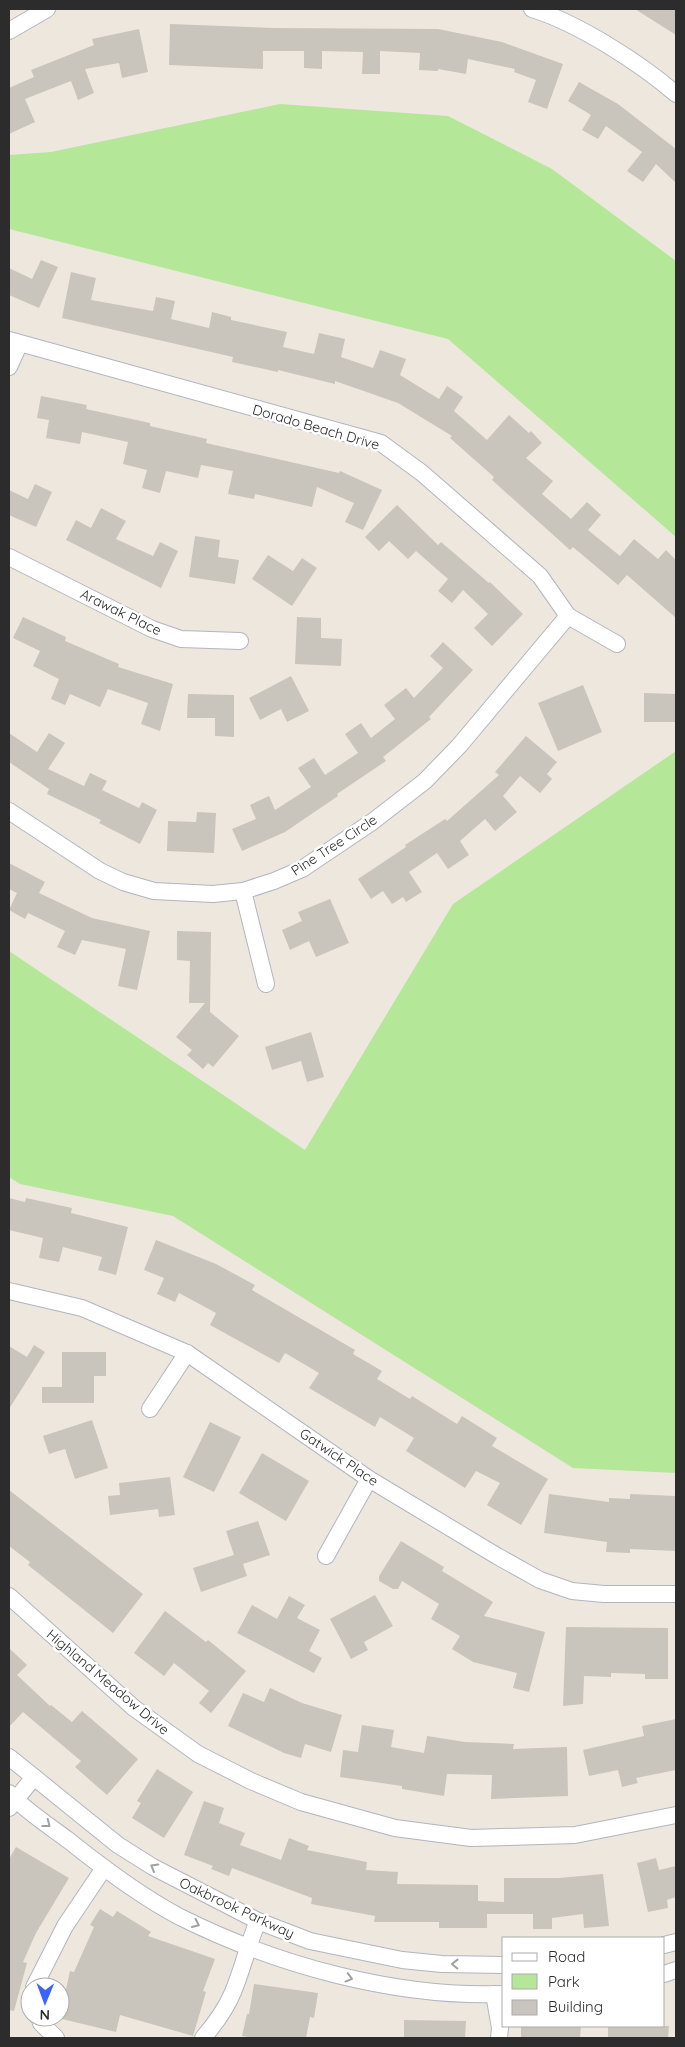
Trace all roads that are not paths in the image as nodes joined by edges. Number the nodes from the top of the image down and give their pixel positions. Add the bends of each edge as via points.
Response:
1 (47, 9) edge
2 (532, 9) edge
3 (9, 31) edge
4 (676, 94) edge
5 (14, 342) edge
6 (9, 367) edge
7 (9, 557) edge
8 (568, 616) junction
9 (240, 641) dead end
10 (617, 644) dead end
11 (9, 811) edge
12 (242, 891) junction
13 (266, 984) dead end
14 (9, 1291) edge
15 (187, 1354) junction
16 (150, 1409) dead end
17 (369, 1479) junction
18 (326, 1556) dead end
19 (676, 1594) edge
20 (9, 1596) edge
21 (9, 1757) edge
22 (34, 1778) junction
23 (11, 1800) edge
24 (676, 1815) edge
25 (104, 1868) junction
26 (258, 1921) junction
27 (247, 1945) junction
28 (502, 1965) edge
29 (39, 1977) edge
30 (499, 1994) edge
31 (45, 2027) edge
32 (56, 2038) edge
33 (203, 2038) edge
34 (499, 2038) edge

1 - 3 street
2 - 4 street via 600,41
5 - 6 street
5 - 8 street, Dorado Beach Drive via 381,443 422,473 540,576
7 - 9 street, Arawak Place via 152,629 180,639
8 - 10 street, Dorado Beach Drive
8 - 12 street, Pine Tree Circle via 459,746 425,781 372,822 302,869
11 - 12 street, Pine Tree Circle via 100,872 123,882 154,891 213,894
12 - 13 street
14 - 15 street, Gatwick Place via 82,1308
15 - 16 street
15 - 17 street, Gatwick Place
17 - 18 street
17 - 19 street, Gatwick Place via 540,1580 604,1594
20 - 24 street, Highland Meadow Drive via 134,1708 198,1754 250,1781 318,1808 395,1828 471,1838 575,1835
21 - 22 street, Oakbrook Parkway
22 - 23 street
26 -> 22 street, Oakbrook Parkway via 153,1867 118,1845
23 -> 25 street, Oakbrook Parkway
25 -> 27 street, Oakbrook Parkway via 179,1916
25 - 29 street via 65,1926
26 - 27 street
28 -> 26 street, Oakbrook Parkway via 402,1960 310,1941
27 -> 30 street, Oakbrook Parkway via 284,1961 355,1980
27 - 33 street via 233,1991 220,2017
30 - 34 street
31 - 32 street

